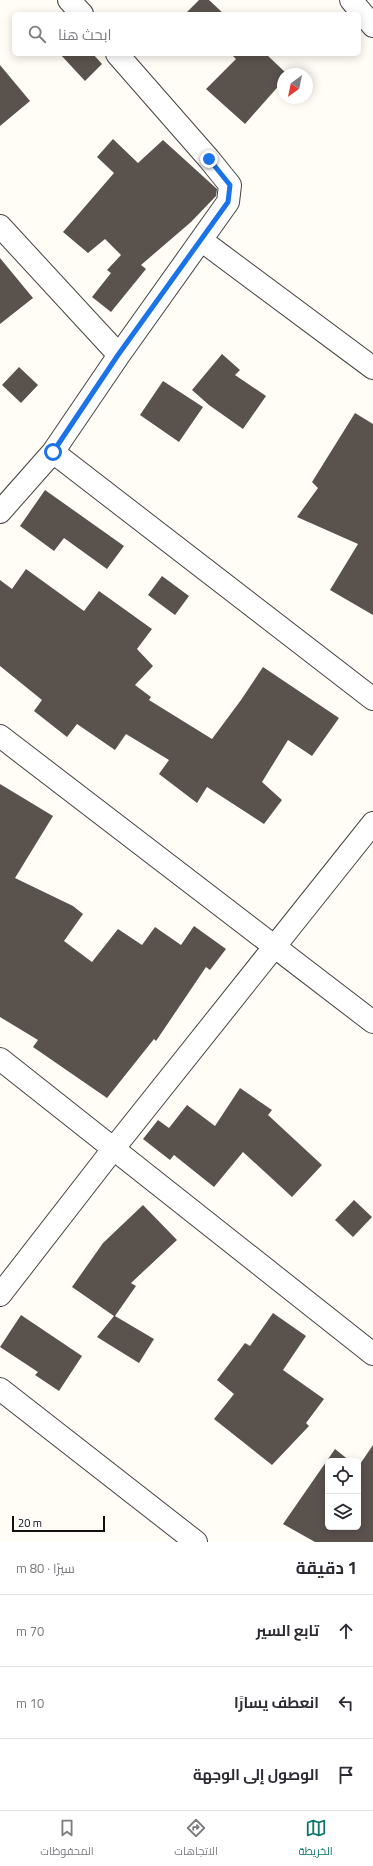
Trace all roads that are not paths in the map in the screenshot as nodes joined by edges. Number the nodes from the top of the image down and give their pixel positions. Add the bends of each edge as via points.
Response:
1 (70, 0) edge
2 (351, 0) edge
3 (80, 12) edge
4 (373, 26) edge
5 (119, 56) edge
6 (0, 226) edge
7 (201, 240) junction
8 (118, 355) junction
9 (373, 368) edge
10 (53, 452) junction
11 (0, 512) edge
12 (373, 699) edge
13 (0, 736) edge
14 (373, 823) edge
15 (276, 946) junction
16 (373, 1022) edge
17 (0, 1059) edge
18 (114, 1148) junction
19 (0, 1295) edge
20 (373, 1354) edge
21 (0, 1389) edge
22 (196, 1542) edge

1 - 3 street
2 - 4 street
5 - 7 street via 230,185 228,202
6 - 8 street
7 - 8 street
7 - 9 street
8 - 10 street
10 - 11 street
10 - 12 street
13 - 15 street
14 - 15 street
15 - 16 street
15 - 18 street
17 - 18 street
18 - 19 street
18 - 20 street
21 - 22 street

